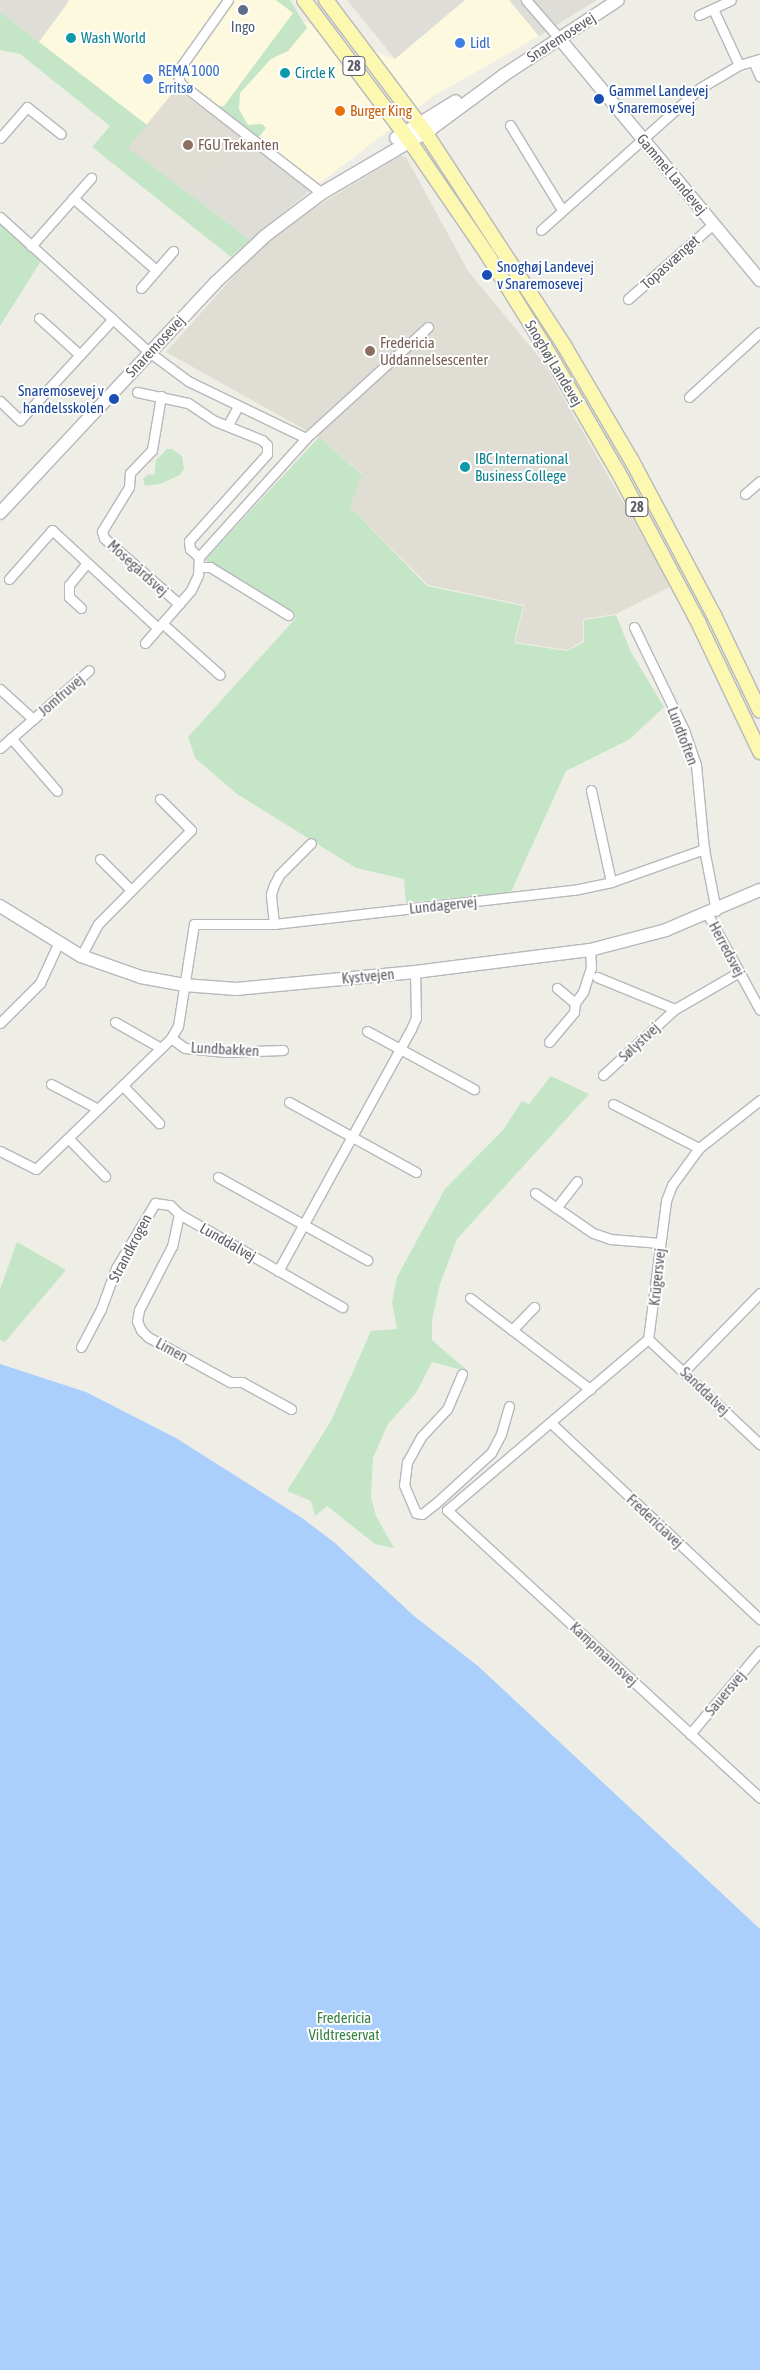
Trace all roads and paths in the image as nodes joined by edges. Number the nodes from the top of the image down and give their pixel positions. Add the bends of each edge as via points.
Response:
1 (226, 0) edge
2 (304, 0) edge
3 (321, 0) edge
4 (526, 0) edge
5 (618, 0) edge
6 (731, 0) edge
7 (330, 4) edge
8 (713, 9) junction
9 (699, 15) dead end
10 (559, 38) junction
11 (756, 60) edge
12 (739, 65) junction
13 (760, 77) edge
14 (510, 125) dead end
15 (414, 132) junction
16 (61, 134) dead end
17 (0, 138) edge
18 (642, 138) junction
19 (91, 178) dead end
20 (322, 193) junction
21 (74, 198) junction
22 (562, 210) junction
23 (0, 217) edge
24 (713, 224) junction
25 (541, 230) dead end
26 (31, 246) junction
27 (173, 251) dead end
28 (156, 270) junction
29 (760, 280) edge
30 (141, 288) dead end
31 (628, 300) dead end
32 (39, 318) dead end
33 (113, 319) junction
34 (428, 327) dead end
35 (760, 332) edge
36 (149, 352) junction
37 (80, 355) junction
38 (136, 392) dead end
39 (162, 396) junction
40 (689, 397) dead end
41 (0, 402) edge
42 (238, 406) junction
43 (228, 425) junction
44 (306, 438) junction
45 (760, 481) edge
46 (746, 494) dead end
47 (0, 513) edge
48 (199, 557) junction
49 (88, 563) junction
50 (199, 567) junction
51 (9, 579) dead end
52 (179, 604) junction
53 (81, 608) dead end
54 (288, 615) dead end
55 (161, 626) junction
56 (634, 627) dead end
57 (145, 643) dead end
58 (89, 670) dead end
59 (220, 675) dead end
60 (0, 689) edge
61 (760, 711) edge
62 (33, 719) junction
63 (11, 738) junction
64 (0, 748) edge
65 (760, 752) edge
66 (591, 790) dead end
67 (57, 791) dead end
68 (160, 799) dead end
69 (311, 842) dead end
70 (704, 849) junction
71 (100, 860) dead end
72 (611, 882) junction
73 (760, 885) edge
74 (131, 890) junction
75 (760, 890) edge
76 (744, 897) junction
77 (0, 906) edge
78 (712, 913) junction
79 (274, 924) junction
80 (58, 944) junction
81 (590, 950) junction
82 (81, 956) junction
83 (415, 972) junction
84 (739, 972) junction
85 (596, 977) dead end
86 (184, 985) junction
87 (557, 988) dead end
88 (575, 1003) junction
89 (675, 1009) junction
90 (760, 1010) edge
91 (115, 1022) dead end
92 (0, 1023) edge
93 (367, 1031) dead end
94 (171, 1038) junction
95 (549, 1042) dead end
96 (161, 1048) junction
97 (400, 1049) junction
98 (283, 1050) dead end
99 (603, 1075) dead end
100 (50, 1084) dead end
101 (123, 1086) junction
102 (474, 1089) dead end
103 (289, 1102) dead end
104 (613, 1104) dead end
105 (759, 1104) edge
106 (98, 1109) junction
107 (159, 1123) dead end
108 (352, 1137) junction
109 (69, 1139) junction
110 (699, 1148) junction
111 (0, 1151) edge
112 (416, 1172) dead end
113 (105, 1176) dead end
114 (218, 1177) dead end
115 (577, 1181) dead end
116 (535, 1193) dead end
117 (556, 1208) junction
118 (179, 1214) junction
119 (304, 1225) junction
120 (660, 1243) junction
121 (367, 1260) dead end
122 (278, 1270) junction
123 (760, 1293) edge
124 (470, 1298) dead end
125 (342, 1307) dead end
126 (534, 1307) dead end
127 (512, 1330) junction
128 (648, 1339) junction
129 (81, 1347) dead end
130 (684, 1371) junction
131 (462, 1374) dead end
132 (590, 1389) junction
133 (509, 1406) dead end
134 (290, 1409) dead end
135 (551, 1423) junction
136 (760, 1444) edge
137 (490, 1452) junction
138 (504, 1462) junction
139 (760, 1619) edge
140 (760, 1652) edge
141 (690, 1734) junction
142 (760, 1798) edge

1 - 20 street via 178,75 180,83
2 - 15 main road, Snoghøj Landevej / 28
3 - 7 main road, Snoghøj Landevej
4 - 10 street, Gammel Landevej
5 - 10 street, Snaremosevej
6 - 8 street
7 - 15 main road, Snoghøj Landevej / 28
8 - 9 street
8 - 12 street
10 - 15 street, Snaremosevej
10 - 18 street, Gammel Landevej
11 - 12 street
11 - 13 street
12 - 18 street via 700,88
14 - 22 street
15 - 20 street, Snaremosevej via 329,184
15 - 61 main road, Snoghøj Landevej / 28 via 507,254 632,460 714,615
15 - 65 main road, Snoghøj Landevej / 28 via 618,472 703,632
16 - 17 street via 27,107
18 - 22 street
18 - 24 street, Gammel Landevej
19 - 21 street
20 - 36 street, Snaremosevej via 253,246
21 - 26 street
21 - 28 street
22 - 25 street
23 - 26 street
24 - 29 street, Gammel Landevej
24 - 31 street, Topasvænget
26 - 33 street
27 - 28 street
28 - 30 street
32 - 37 street
33 - 36 street
33 - 37 street
34 - 44 street
35 - 40 street
36 - 42 street via 188,381
36 - 47 street, Snaremosevej
37 - 41 street via 20,420
38 - 39 street, Mosegårdsvej
39 - 43 street, Mosegårdsvej via 188,403
39 - 52 street, Mosegårdsvej via 152,450 130,472 129,487 102,531 104,538
42 - 43 street
42 - 44 street
43 - 48 street, Mosegårdsvej via 262,440 268,445 267,454 189,541 190,549
44 - 48 street
45 - 46 street
48 - 50 street, Mosegårdsvej
49 - 51 street, Mosegårdsvej via 52,530
49 - 53 street, Mosegårdsvej via 69,585 69,597
49 - 55 street, Mosegårdsvej
50 - 52 street, Mosegårdsvej via 191,590
50 - 54 street via 210,567
52 - 55 street, Mosegårdsvej
55 - 57 street, Mosegårdsvej
55 - 59 street, Mosegårdsvej
56 - 70 street, Lundtoften via 684,730 696,765
58 - 62 street, Jomfruvej
60 - 62 street, Jomfruvej
62 - 63 street, Jomfruvej
63 - 64 street, Jomfruvej
63 - 67 street
66 - 72 street
68 - 74 street via 191,830
69 - 79 street via 279,875 274,885 271,894
70 - 72 street, Lundagervej
70 - 78 street, Lundtoften
71 - 74 street
72 - 79 street, Lundagervej via 574,890
73 - 76 street, Kystvejen
74 - 82 street via 98,924
75 - 76 street, Kystvejen
76 - 78 street, Kystvejen
77 - 80 street, Kystvejen
78 - 81 street, Kystvejen via 632,940
78 - 84 street, Herredsvej
79 - 86 street, Lundagervej via 194,924
80 - 82 street, Kystvejen
80 - 92 street via 40,983
81 - 83 street, Kystvejen
81 - 88 street via 592,968
82 - 86 street, Kystvejen via 141,976
83 - 86 street, Kystvejen via 236,989
83 - 97 street via 416,1018
84 - 89 street, Sølystvej
84 - 90 street, Herredsvej
85 - 89 street, Sølystvej
86 - 94 street via 178,1026
87 - 88 street
88 - 95 street via 574,1012
89 - 99 street, Sølystvej
91 - 96 street
93 - 97 street
94 - 96 street
94 - 98 street, Lundbakken via 185,1048 226,1052
96 - 101 street
97 - 102 street
97 - 108 street
100 - 106 street
101 - 106 street
101 - 107 street
103 - 108 street
104 - 110 street
105 - 110 street, Krügersvej
106 - 109 street
108 - 112 street
108 - 119 street
109 - 111 street via 36,1169
109 - 113 street
110 - 120 street, Krügersvej via 672,1185 666,1201
114 - 119 street
115 - 117 street
116 - 117 street
117 - 120 street via 593,1233 610,1239
118 - 122 street, Lunddalvej
118 - 129 street, Strandkrogen via 162,1202 155,1203 150,1209 116,1268 101,1310
118 - 134 street, Limen via 172,1246 139,1310 137,1321 142,1330 148,1337 230,1382 242,1382
119 - 121 street
119 - 122 street
120 - 128 street, Krügersvej
122 - 125 street, Lunddalvej
123 - 130 street
124 - 127 street
126 - 127 street
127 - 132 street
128 - 130 street, Sanddalvej
128 - 132 street
130 - 136 street, Sanddalvej
131 - 137 street via 447,1409 421,1437 407,1462 404,1485 411,1507 422,1514
132 - 135 street
133 - 137 street via 506,1422
135 - 138 street
135 - 139 street, Fredericiavej
137 - 138 street
138 - 141 street, Kampmannsvej via 447,1510
140 - 141 street, Sauersvej
141 - 142 street, Kampmannsvej

